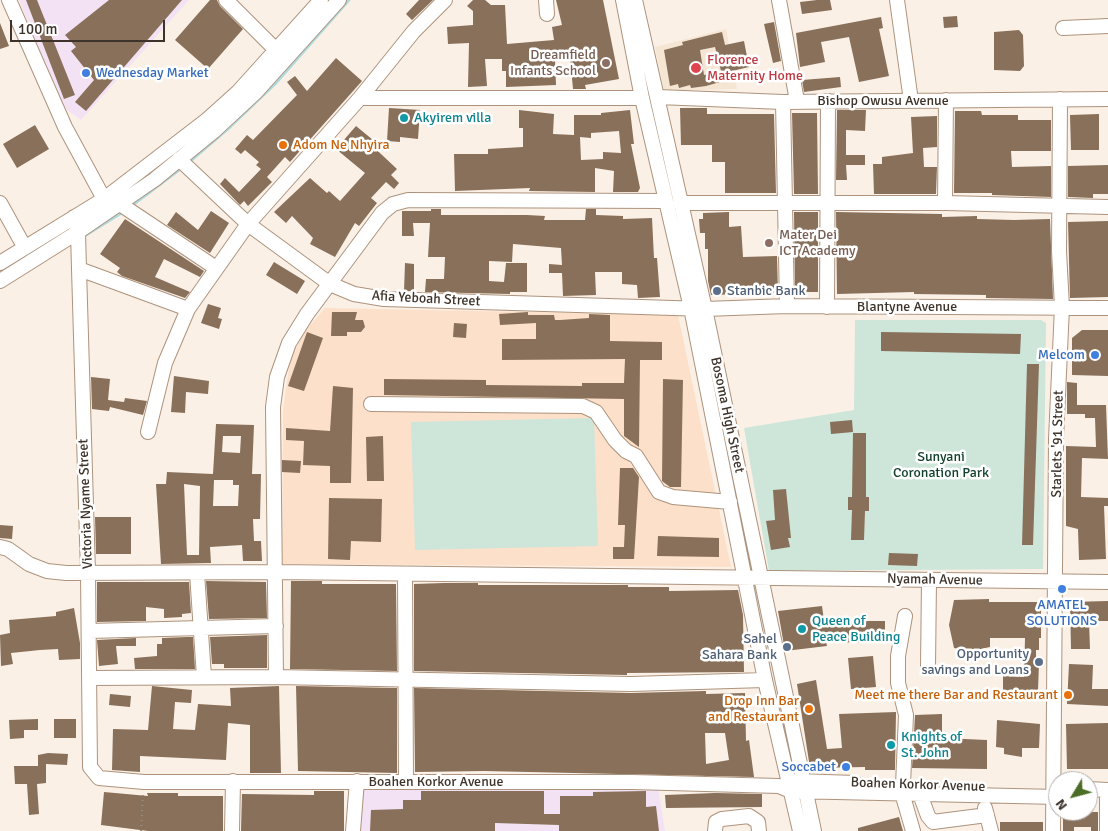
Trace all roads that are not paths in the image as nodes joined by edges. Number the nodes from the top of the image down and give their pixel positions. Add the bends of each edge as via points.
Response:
1 (9, 0) edge
2 (226, 0) edge
3 (321, 0) edge
4 (339, 0) edge
5 (445, 0) edge
6 (622, 0) edge
7 (635, 0) edge
8 (779, 0) edge
9 (897, 0) edge
10 (1108, 26) edge
11 (1063, 28) dead end
12 (281, 55) junction
13 (658, 97) junction
14 (360, 98) junction
15 (642, 98) junction
16 (1108, 98) edge
17 (1060, 99) junction
18 (946, 100) junction
19 (790, 101) junction
20 (828, 101) junction
21 (911, 101) junction
22 (178, 159) junction
23 (104, 199) junction
24 (673, 202) junction
25 (0, 203) edge
26 (786, 203) junction
27 (826, 203) junction
28 (945, 203) junction
29 (120, 204) junction
30 (1059, 207) junction
31 (1108, 207) edge
32 (74, 217) junction
33 (248, 224) junction
34 (78, 232) junction
35 (25, 248) junction
36 (0, 264) edge
37 (216, 268) junction
38 (80, 269) junction
39 (0, 281) edge
40 (330, 284) junction
41 (787, 306) junction
42 (827, 307) junction
43 (1062, 307) junction
44 (691, 308) junction
45 (1108, 308) edge
46 (188, 309) junction
47 (705, 309) junction
48 (371, 404) dead end
49 (148, 432) dead end
50 (730, 502) junction
51 (0, 547) edge
52 (277, 572) junction
53 (88, 573) junction
54 (197, 573) junction
55 (405, 574) junction
56 (746, 578) junction
57 (761, 578) junction
58 (929, 580) junction
59 (1056, 581) junction
60 (1108, 582) edge
61 (905, 616) dead end
62 (276, 626) junction
63 (200, 629) junction
64 (89, 632) junction
65 (928, 667) dead end
66 (276, 677) junction
67 (90, 678) junction
68 (204, 678) junction
69 (406, 680) junction
70 (766, 680) junction
71 (1056, 771) edge
72 (94, 774) joint
73 (233, 781) junction
74 (357, 781) junction
75 (406, 782) junction
76 (786, 786) junction
77 (805, 786) junction
78 (903, 789) junction
79 (1048, 792) edge
80 (1048, 792) edge
81 (920, 794) junction
82 (982, 795) junction
83 (1108, 795) edge
84 (987, 815) junction
85 (232, 831) edge
86 (353, 831) edge
87 (715, 831) edge
88 (759, 831) edge
89 (800, 831) edge
90 (814, 831) edge
91 (913, 831) edge
92 (991, 831) edge
93 (1106, 831) edge

1 - 23 street via 65,127
2 - 12 street
3 - 12 street
4 - 12 street
5 - 14 street via 414,31
6 - 15 street, Bosoma High Street
7 - 13 street, Bosoma High Street
8 - 19 street
9 - 21 street
10 - 11 street
12 - 22 street via 256,92
12 - 23 street via 208,119
13 - 19 street, Bishop Owusu Avenue
13 - 24 street, Bosoma High Street
14 - 15 street
14 - 33 street
15 - 24 street, Bosoma High Street
16 - 17 street, Bishop Owusu Avenue
17 - 18 street, Bishop Owusu Avenue
17 - 30 street, Starlets '91 Street
18 - 21 street, Bishop Owusu Avenue
18 - 28 street
19 - 20 street, Bishop Owusu Avenue
19 - 26 street
20 - 21 street, Bishop Owusu Avenue
20 - 27 street
22 - 29 street
22 - 33 street, Afia Yeboah Street
23 - 32 street
24 - 26 street
24 - 40 street via 408,200 393,204 382,214
24 - 44 street, Bosoma High Street
24 - 47 street, Bosoma High Street
25 - 35 street
26 - 27 street
26 - 41 street
27 - 28 street
27 - 42 street
28 - 30 street
29 - 34 street
29 - 37 street
30 - 31 street
30 - 43 street, Starlets '91 Street
32 - 34 street, Victoria Nyame Street
32 - 35 street
33 - 37 street
33 - 40 street, Afia Yeboah Street
34 - 38 street, Victoria Nyame Street
34 - 39 street
35 - 36 street
37 - 46 street
38 - 46 street
38 - 53 street, Victoria Nyame Street
40 - 44 street, Afia Yeboah Street via 354,294 384,299
40 - 52 street via 290,343 277,377 273,407
41 - 42 street, Blantyne Avenue
41 - 47 street, Blantyne Avenue
42 - 43 street, Blantyne Avenue
43 - 45 street, Blantyne Avenue
43 - 59 street, Starlets '91 Street via 1056,439
44 - 47 street, Afia Yeboah Street
44 - 50 street, Bosoma High Street
46 - 49 street via 165,363
47 - 57 street, Bosoma High Street
48 - 50 street via 583,406 596,412 615,440 636,456 659,492 673,497
50 - 56 street, Bosoma High Street
51 - 53 street, Nyamah Avenue via 47,571
52 - 54 street, Nyamah Avenue
52 - 55 street, Nyamah Avenue
52 - 62 street
53 - 54 street, Nyamah Avenue
53 - 64 street, Victoria Nyame Street
54 - 63 street
55 - 56 street, Nyamah Avenue
55 - 69 street
56 - 57 street, Nyamah Avenue
56 - 70 street, Bosoma High Street
57 - 58 street, Nyamah Avenue
57 - 77 street, Bosoma High Street
58 - 59 street, Nyamah Avenue
58 - 65 street
59 - 60 street, Nyamah Avenue
59 - 71 street, Starlets '91 Street
61 - 78 street via 898,656 898,683 906,716
62 - 63 street
62 - 66 street
63 - 64 street
63 - 68 street
64 - 67 street, Victoria Nyame Street
66 - 68 street
66 - 69 street
67 - 68 street
67 - 72 street, Victoria Nyame Street via 90,767
69 - 70 street via 631,684
69 - 75 street
70 - 76 street, Bosoma High Street
72 - 73 street, Boahen Korkor Avenue via 108,780 144,782
73 - 74 street, Boahen Korkor Avenue
73 - 85 street
74 - 75 street, Boahen Korkor Avenue
74 - 86 street
75 - 76 street, Boahen Korkor Avenue
76 - 77 street, Boahen Korkor Avenue
76 - 89 street, Bosoma High Street
77 - 78 street, Boahen Korkor Avenue
77 - 90 street, Bosoma High Street
78 - 79 street, Boahen Korkor Avenue
78 - 81 street, Boahen Korkor Avenue
78 - 91 street
80 - 82 street, Boahen Korkor Avenue
81 - 82 street, Boahen Korkor Avenue
81 - 84 street via 933,822
82 - 84 street
83 - 93 street
84 - 92 street
87 - 88 street via 716,822 722,819 750,816 758,822

